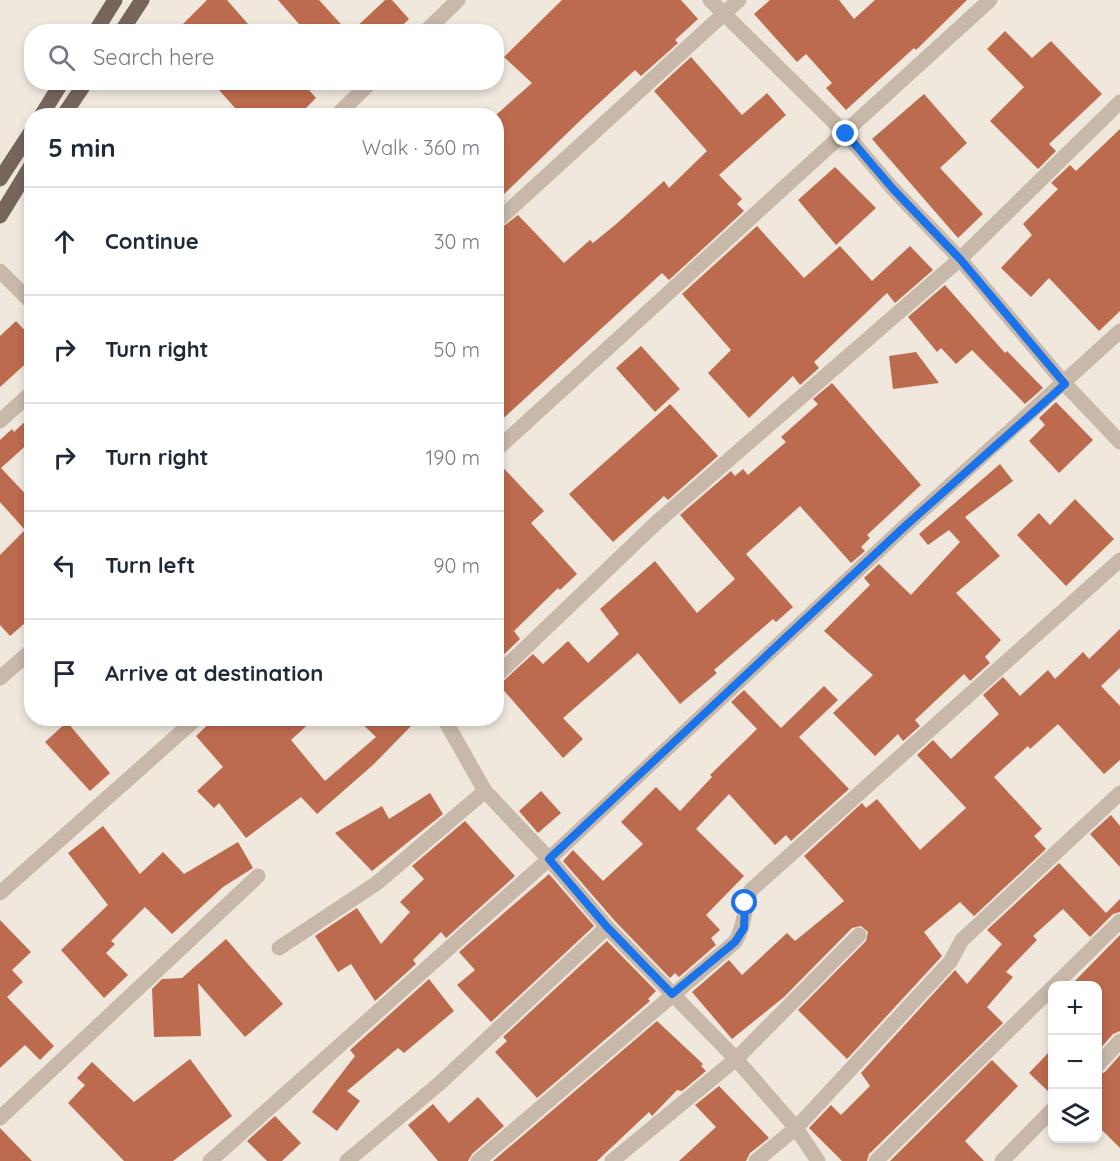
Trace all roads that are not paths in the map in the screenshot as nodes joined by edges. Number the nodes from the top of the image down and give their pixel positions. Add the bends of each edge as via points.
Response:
1 (115, 0) edge
2 (142, 0) edge
3 (458, 0) edge
4 (710, 0) edge
5 (739, 0) edge
6 (990, 0) edge
7 (723, 14) junction
8 (100, 24) edge
9 (126, 24) edge
10 (433, 24) edge
11 (57, 90) edge
12 (81, 90) edge
13 (363, 90) edge
14 (1120, 102) edge
15 (46, 108) edge
16 (68, 108) edge
17 (344, 108) edge
18 (846, 134) junction
19 (24, 142) edge
20 (24, 177) edge
21 (0, 179) edge
22 (504, 215) edge
23 (0, 216) edge
24 (960, 259) junction
25 (0, 271) edge
26 (24, 295) edge
27 (1120, 331) edge
28 (1065, 384) junction
29 (24, 399) edge
30 (0, 421) edge
31 (1120, 442) edge
32 (504, 443) edge
33 (1120, 560) edge
34 (24, 657) edge
35 (504, 668) edge
36 (0, 678) edge
37 (188, 726) edge
38 (450, 726) edge
39 (485, 791) junction
40 (1120, 794) edge
41 (549, 859) junction
42 (258, 876) dead end
43 (0, 893) edge
44 (1120, 921) edge
45 (607, 927) junction
46 (858, 935) dead end
47 (279, 948) dead end
48 (672, 994) junction
49 (1120, 1041) edge
50 (736, 1059) junction
51 (1102, 1061) edge
52 (1048, 1115) edge
53 (0, 1118) edge
54 (796, 1128) junction
55 (210, 1161) edge
56 (348, 1161) edge
57 (478, 1161) edge
58 (612, 1161) edge
59 (756, 1161) edge
60 (818, 1161) edge
61 (876, 1161) edge
62 (1002, 1161) edge

1 - 8 main road
2 - 9 main road
3 - 10 street
4 - 7 street
5 - 7 street
6 - 18 street
7 - 18 street
7 - 22 street
11 - 15 main road
12 - 16 main road
13 - 17 street
14 - 24 street
18 - 24 street
18 - 32 street
19 - 21 main road
20 - 23 main road
24 - 28 street
24 - 35 street via 656,523
25 - 26 street
27 - 28 street
28 - 31 street
28 - 41 street via 903,528
29 - 30 street
33 - 48 street via 751,891 745,903 744,928 735,942
34 - 36 street
37 - 43 street
38 - 39 street
39 - 41 street
39 - 47 street via 377,883
40 - 54 street via 962,940 950,962
41 - 45 street
41 - 55 street
42 - 53 street
44 - 61 street
45 - 48 street
45 - 56 street via 440,1083
46 - 50 street
48 - 50 street
48 - 57 street
49 - 51 street
50 - 54 street
50 - 58 street
52 - 62 street
54 - 59 street
54 - 60 street

